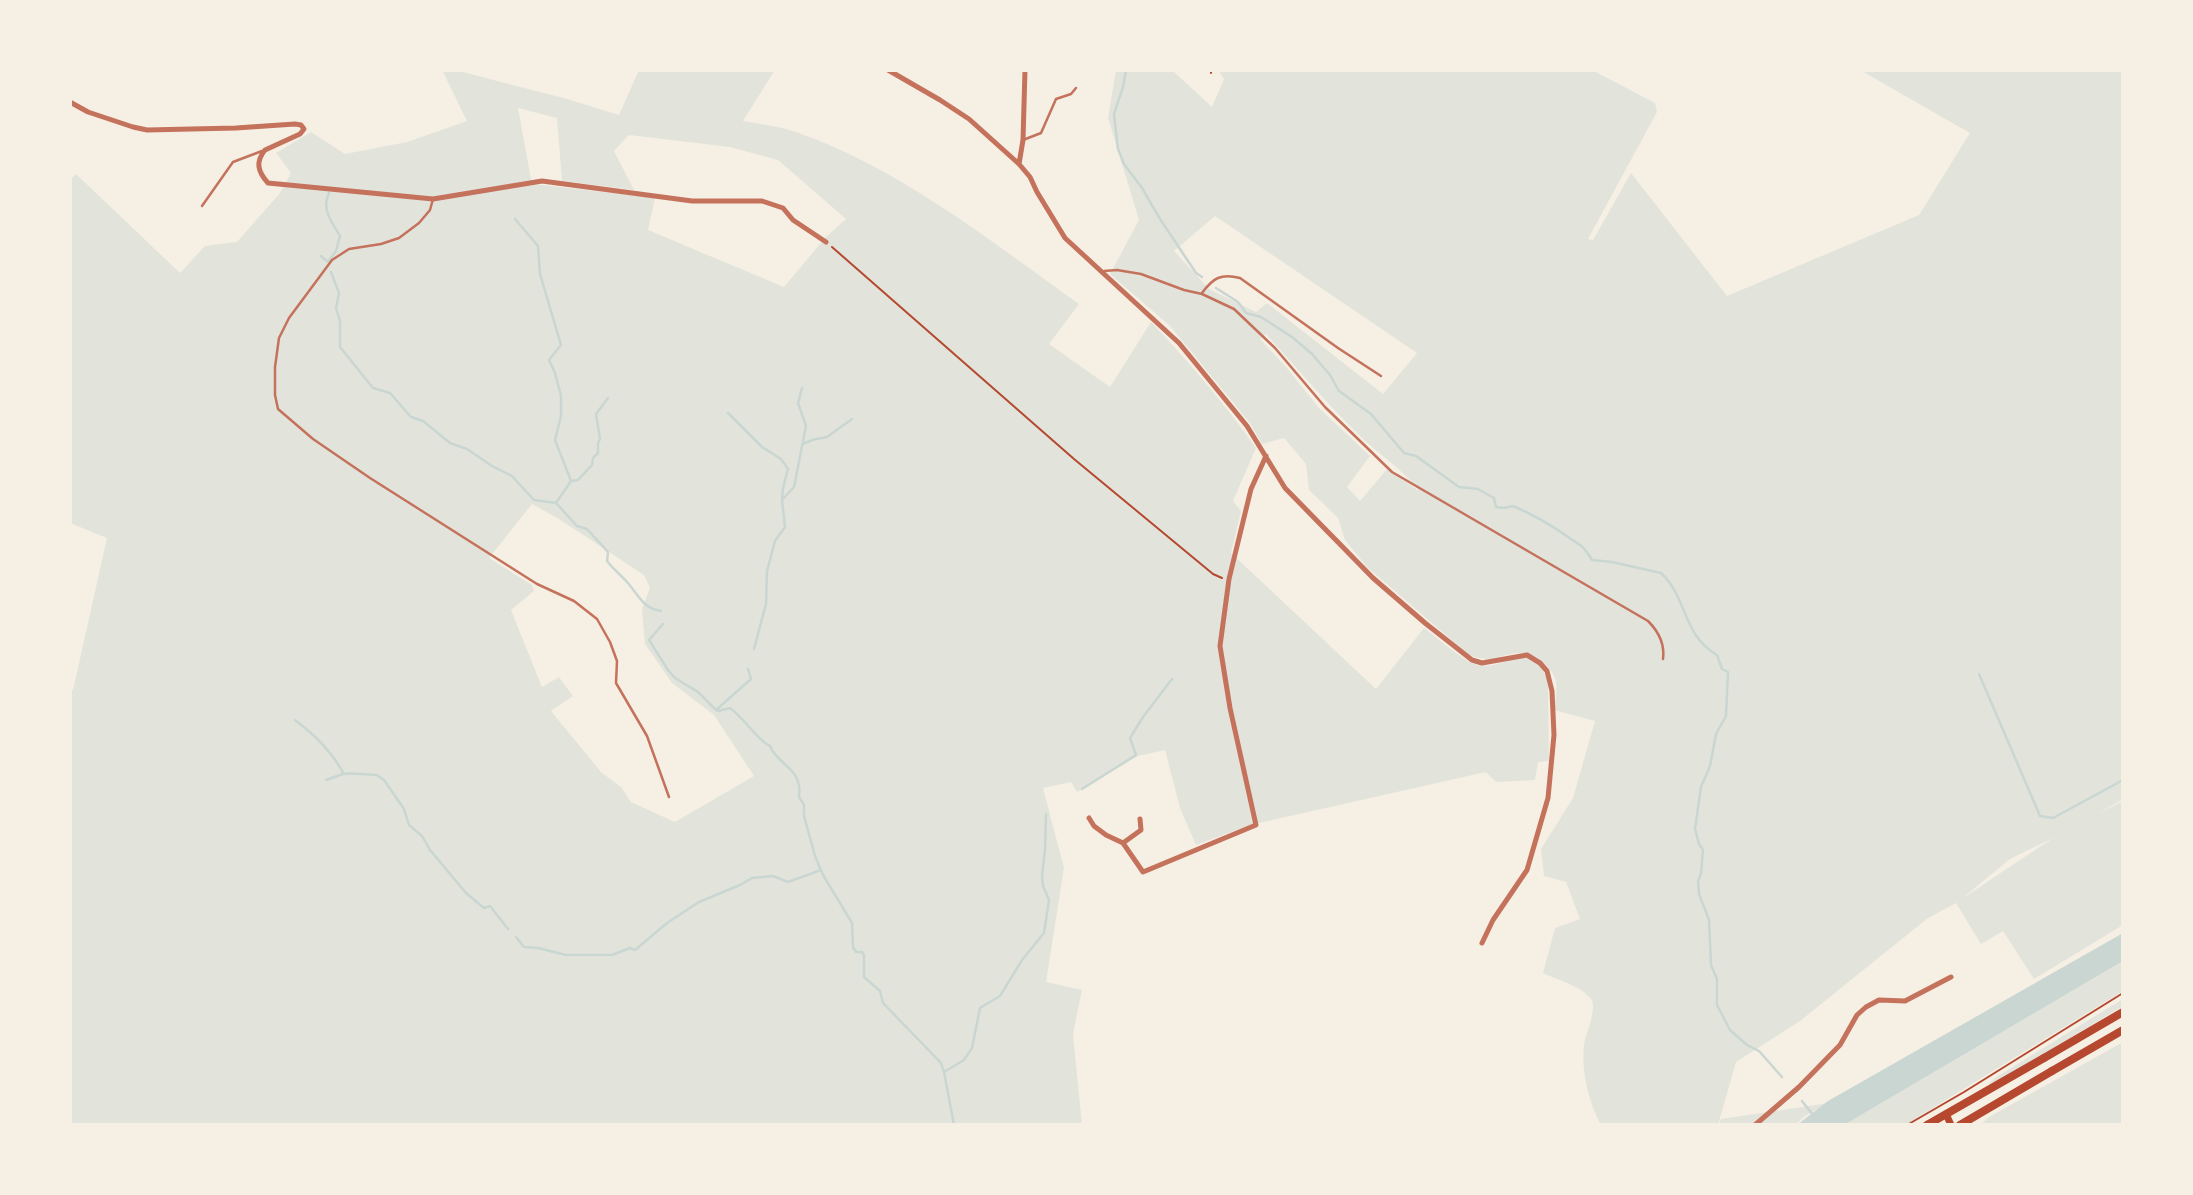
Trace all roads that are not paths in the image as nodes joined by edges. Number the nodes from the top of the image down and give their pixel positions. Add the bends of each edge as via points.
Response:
1 (888, 70) edge
2 (1025, 70) edge
3 (1076, 88) dead end
4 (70, 102) edge
5 (1023, 140) junction
6 (265, 150) junction
7 (1019, 164) junction
8 (433, 199) junction
9 (202, 206) dead end
10 (826, 242) road end
11 (1101, 271) junction
12 (1202, 294) junction
13 (1381, 376) dead end
14 (1266, 456) junction
15 (1663, 659) dead end
16 (669, 797) dead end
17 (1089, 818) dead end
18 (1140, 819) dead end
19 (1123, 843) junction
20 (1482, 943) dead end
21 (1951, 977) dead end
22 (2123, 1012) edge
23 (2123, 1030) edge
24 (1946, 1114) junction
25 (1755, 1125) edge
26 (1927, 1125) edge
27 (1951, 1125) edge
28 (1959, 1125) edge

1 - 7 street via 969,119
2 - 5 street
3 - 5 lane via 1056,99 1041,133
4 - 6 street via 147,130 295,124 303,128 300,134
5 - 7 street
6 - 8 street via 259,170 268,183
6 - 9 lane via 233,162
7 - 11 street via 1065,237
8 - 10 street via 542,181 692,201 768,202
8 - 16 lane via 419,223 399,239 349,249 332,260 289,318 279,338 275,367 278,409 370,478 597,619 617,661 617,683 648,736
11 - 12 lane via 1141,274
11 - 14 street via 1179,343
12 - 13 lane via 1219,277 1240,278
12 - 15 lane via 1234,309 1253,326 1325,407 1392,472 1648,621 1662,641
14 - 19 street via 1251,489 1229,579 1221,638 1230,708 1256,825 1143,872
14 - 20 street via 1285,488 1425,624 1468,657 1482,663 1527,655 1540,663 1550,679 1554,735 1548,798 1527,870
17 - 19 street via 1106,835
18 - 19 street via 1141,830
21 - 25 street via 1905,1001 1879,1000 1867,1007 1857,1015 1840,1045
22 - 24 main road
23 - 28 main road
24 - 26 main road
24 - 27 main road

